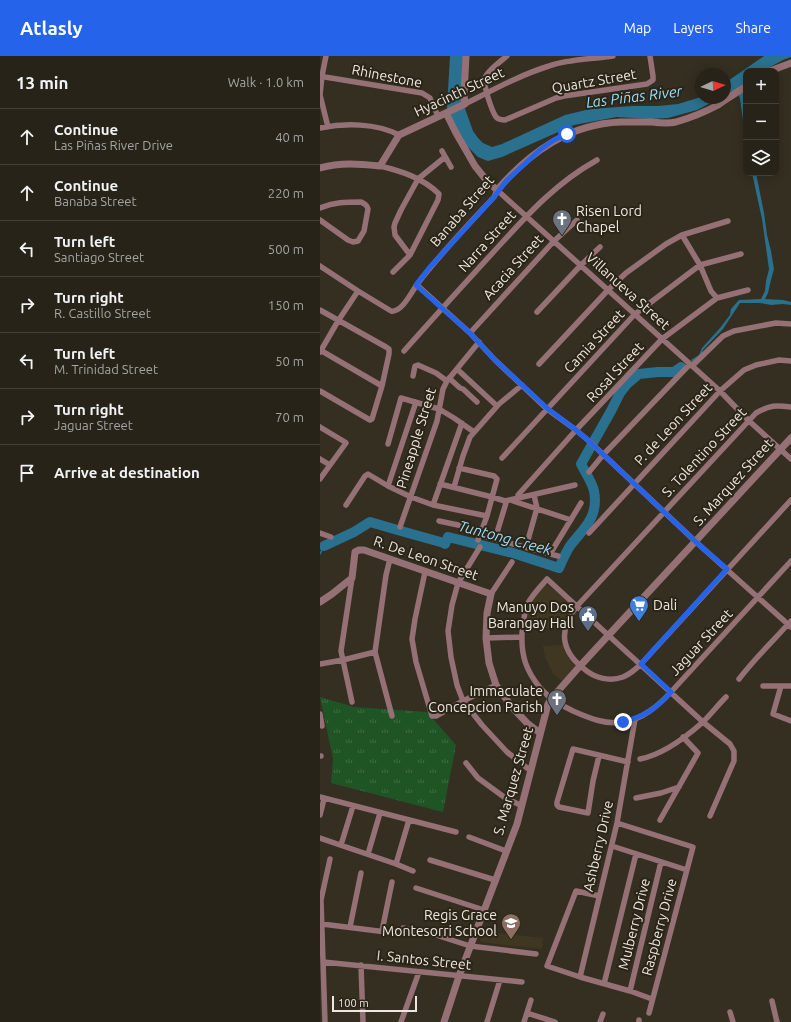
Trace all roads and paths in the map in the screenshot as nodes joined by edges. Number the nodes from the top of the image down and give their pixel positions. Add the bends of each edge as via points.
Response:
1 (326, 56) edge
2 (466, 56) edge
3 (507, 56) edge
4 (613, 56) edge
5 (650, 56) edge
6 (791, 63) edge
7 (778, 68) edge
8 (321, 76) edge
9 (743, 88) edge
10 (486, 93) junction
11 (464, 104) junction
12 (447, 113) junction
13 (438, 116) junction
14 (328, 127) junction
15 (320, 128) edge
16 (399, 135) junction
17 (442, 152) dead end
18 (445, 157) junction
19 (597, 160) dead end
20 (380, 166) junction
21 (451, 167) dead end
22 (320, 168) edge
23 (418, 179) junction
24 (497, 190) junction
25 (320, 208) edge
26 (526, 216) junction
27 (320, 220) edge
28 (577, 220) dead end
29 (728, 221) dead end
30 (682, 235) junction
31 (554, 241) junction
32 (600, 247) dead end
33 (741, 254) dead end
34 (410, 255) junction
35 (581, 265) junction
36 (700, 265) junction
37 (320, 266) edge
38 (393, 272) dead end
39 (416, 285) junction
40 (608, 290) junction
41 (748, 290) dead end
42 (358, 291) junction
43 (717, 298) junction
44 (442, 309) junction
45 (320, 310) edge
46 (537, 312) dead end
47 (634, 315) junction
48 (338, 321) junction
49 (791, 324) edge
50 (470, 333) junction
51 (662, 339) junction
52 (479, 342) junction
53 (320, 351) edge
54 (404, 351) dead end
55 (791, 362) edge
56 (539, 364) dead end
57 (689, 364) junction
58 (457, 369) junction
59 (413, 376) dead end
60 (448, 379) junction
61 (522, 385) junction
62 (382, 386) junction
63 (320, 391) edge
64 (720, 391) junction
65 (416, 402) junction
66 (477, 402) dead end
67 (497, 406) junction
68 (791, 407) edge
69 (439, 409) junction
70 (548, 409) junction
71 (748, 420) junction
72 (462, 423) junction
73 (320, 427) edge
74 (576, 430) junction
75 (474, 432) junction
76 (791, 438) edge
77 (388, 444) dead end
78 (780, 450) junction
79 (603, 455) junction
80 (502, 458) dead end
81 (320, 459) edge
82 (791, 459) edge
83 (330, 465) junction
84 (459, 468) junction
85 (589, 472) dead end
86 (320, 479) edge
87 (634, 483) junction
88 (440, 484) junction
89 (388, 486) junction
90 (575, 486) dead end
91 (454, 488) junction
92 (518, 495) dead end
93 (534, 495) junction
94 (411, 497) junction
95 (492, 497) junction
96 (791, 500) edge
97 (508, 501) junction
98 (581, 503) dead end
99 (346, 505) dead end
100 (433, 505) junction
101 (537, 508) junction
102 (664, 512) junction
103 (487, 516) junction
104 (571, 520) junction
105 (439, 521) dead end
106 (400, 527) dead end
107 (320, 533) edge
108 (589, 533) dead end
109 (480, 535) junction
110 (330, 537) dead end
111 (495, 539) junction
112 (696, 542) junction
113 (480, 547) dead end
114 (526, 547) junction
115 (550, 554) junction
116 (558, 556) dead end
117 (390, 560) junction
118 (791, 561) edge
119 (512, 562) dead end
120 (727, 569) junction
121 (425, 572) junction
122 (352, 578) junction
123 (458, 583) junction
124 (491, 594) junction
125 (758, 597) junction
126 (320, 602) edge
127 (577, 606) junction
128 (790, 624) edge
129 (610, 636) junction
130 (522, 637) junction
131 (486, 638) junction
132 (375, 652) junction
133 (343, 660) junction
134 (320, 664) edge
135 (641, 664) junction
136 (580, 666) junction
137 (739, 679) dead end
138 (496, 685) junction
139 (763, 686) dead end
140 (781, 686) junction
141 (791, 686) edge
142 (671, 692) junction
143 (726, 697) dead end
144 (551, 699) junction
145 (464, 701) junction
146 (352, 702) dead end
147 (320, 714) edge
148 (392, 716) dead end
149 (635, 719) junction
150 (791, 721) edge
151 (703, 722) junction
152 (322, 726) dead end
153 (540, 733) junction
154 (683, 737) junction
155 (599, 756) junction
156 (640, 759) dead end
157 (628, 762) junction
158 (466, 763) dead end
159 (530, 771) junction
160 (679, 787) junction
161 (322, 798) edge
162 (636, 798) dead end
163 (353, 806) junction
164 (522, 806) junction
165 (380, 813) junction
166 (320, 815) edge
167 (710, 816) dead end
168 (409, 820) junction
169 (660, 820) dead end
170 (618, 823) junction
171 (456, 832) dead end
172 (469, 837) dead end
173 (320, 838) edge
174 (341, 845) junction
175 (612, 846) junction
176 (506, 851) junction
177 (368, 854) junction
178 (636, 854) junction
179 (330, 859) dead end
180 (430, 860) dead end
181 (661, 862) junction
182 (396, 864) junction
183 (687, 870) junction
184 (413, 871) dead end
185 (361, 873) dead end
186 (495, 880) junction
187 (392, 882) dead end
188 (416, 888) dead end
189 (599, 896) junction
190 (484, 910) junction
191 (322, 924) junction
192 (350, 927) junction
193 (403, 928) dead end
194 (382, 932) junction
195 (394, 933) dead end
196 (470, 946) junction
197 (536, 954) dead end
198 (323, 962) junction
199 (361, 966) junction
200 (419, 972) junction
201 (459, 976) junction
202 (580, 977) junction
203 (500, 980) junction
204 (522, 982) dead end
205 (604, 984) junction
206 (630, 991) junction
207 (652, 999) junction
208 (532, 1000) dead end
209 (772, 1001) dead end
210 (730, 1012) dead end
211 (527, 1013) junction
212 (650, 1013) dead end
213 (603, 1014) dead end
214 (325, 1022) edge
215 (363, 1022) edge
216 (401, 1022) edge
217 (444, 1022) edge
218 (487, 1022) edge
219 (524, 1022) edge
220 (555, 1022) edge
221 (600, 1022) edge
222 (733, 1022) edge
223 (777, 1022) edge

1 - 8 street
2 - 11 street
3 - 10 street via 485,77
4 - 10 street, Hyacinth Street via 562,62
5 - 10 street, Quartz Street via 653,80 648,84 556,98 505,120 497,118
6 - 7 street
8 - 13 street, Rhinestone via 422,93 430,98
8 - 14 street via 320,95
9 - 24 street, Banaba Street via 711,109 677,122 618,122 592,126 567,134 541,149
10 - 11 street, Hyacinth Street
11 - 12 street, Hyacinth Street
12 - 13 street, Hyacinth Street
12 - 24 street, Villanueva Street via 474,166
13 - 16 street, Hyacinth Street
14 - 15 street
14 - 16 street via 366,126
16 - 20 street
17 - 18 street
18 - 21 street
18 - 23 street
19 - 26 street, Narra Street via 557,187
20 - 22 street via 349,163
20 - 23 street
23 - 34 street via 394,227 394,235
23 - 34 street via 439,194
24 - 26 street, Villanueva Street
24 - 39 street, Banaba Street via 494,197
25 - 27 street via 338,202 353,202 365,203 368,209 364,231 358,241 348,240
26 - 31 street, Villanueva Street
26 - 44 street, Narra Street
28 - 31 street, Acacia Street
29 - 30 street
30 - 36 street
30 - 40 street via 626,273
31 - 35 street, Villanueva Street
31 - 50 street, Acacia Street
32 - 35 street
33 - 36 street, Camia Street
34 - 38 street
35 - 40 street, Villanueva Street
35 - 46 street
36 - 43 street
36 - 47 street, Camia Street
37 - 42 street
39 - 42 street, Banaba Street via 403,305 395,312
39 - 44 street
40 - 47 street, Villanueva Street
40 - 56 street
41 - 43 street, Rosal Street
42 - 48 street
43 - 51 street, Rosal Street
44 - 50 street
44 - 54 street, Narra Street
45 - 48 street
47 - 51 street, Villanueva Street
47 - 70 street, Camia Street
48 - 53 street
48 - 62 street via 388,349
49 - 57 street via 776,323 734,331 723,336
50 - 52 street
51 - 57 street, Villanueva Street
51 - 74 street, Rosal Street
52 - 58 street, Pineapple Street
52 - 61 street
53 - 62 street
55 - 64 street, P. de Leon Street via 779,360 756,365 744,370
57 - 64 street, Villanueva Street
57 - 79 street
58 - 60 street, Pineapple Street
58 - 67 street
59 - 60 street via 415,366 418,365
60 - 66 street
60 - 69 street, Pineapple Street
61 - 67 street
61 - 70 street
62 - 63 street via 370,420
64 - 71 street, Villanueva Street
64 - 87 street, P. de Leon Street
65 - 69 street
65 - 77 street via 402,398
65 - 89 street
67 - 75 street
68 - 71 street, S. Tolentino Street via 765,408
69 - 72 street
69 - 94 street, Pineapple Street
70 - 74 street
70 - 80 street, Camia Street
71 - 78 street, Villanueva Street
71 - 102 street, S. Tolentino Street
72 - 75 street
72 - 88 street
73 - 83 street via 346,443
74 - 79 street
74 - 92 street, Rosal Street
75 - 84 street
76 - 78 street, S. Marquez Street
78 - 82 street, Villanueva Street
78 - 112 street, S. Marquez Street
79 - 85 street
79 - 87 street
81 - 83 street
83 - 86 street
84 - 91 street
84 - 95 street via 495,477 497,481
87 - 102 street
87 - 108 street, P. de Leon Street
88 - 91 street
88 - 100 street
89 - 94 street
89 - 99 street via 367,474
90 - 93 street
91 - 95 street
93 - 97 street
93 - 101 street
94 - 100 street
94 - 106 street, Pineapple Street
95 - 97 street
95 - 103 street
96 - 120 street, S. Tolentino Street
97 - 101 street
97 - 111 street
98 - 104 street
100 - 103 street
101 - 104 street
101 - 114 street
102 - 112 street
102 - 127 street, S. Tolentino Street
103 - 109 street
104 - 115 street
105 - 109 street
107 - 110 street
109 - 111 street
111 - 114 street
112 - 120 street
112 - 129 street, S. Marquez Street
113 - 123 street
114 - 115 street
115 - 116 street
117 - 121 street, R. De Leon Street
117 - 122 street, R. De Leon Street via 359,550 355,552
117 - 132 street
118 - 125 street, Jaguar Street
119 - 124 street
120 - 125 street
120 - 135 street, S. Tolentino Street
121 - 123 street, R. De Leon Street
121 - 145 street via 412,639 432,716
122 - 126 street
122 - 133 street via 341,650
123 - 124 street, R. De Leon Street
123 - 145 street via 448,630 457,685
124 - 131 street
125 - 128 street
125 - 142 street, Jaguar Street
127 - 129 street
127 - 130 street via 547,579 529,602
127 - 136 street, S. Tolentino Street via 569,617 565,642 570,656
128 - 137 street via 763,650
129 - 135 street
129 - 136 street, S. Marquez Street
130 - 131 street
130 - 144 street via 529,672
131 - 138 street via 489,663
132 - 133 street
132 - 148 street
133 - 134 street
133 - 146 street
135 - 136 street, S. Tolentino Street via 631,673 616,679 598,678
135 - 142 street
136 - 144 street, S. Marquez Street
138 - 145 street
138 - 153 street via 512,707
139 - 140 street
140 - 141 street
140 - 150 street via 773,714
142 - 149 street, Jaguar Street via 652,710
142 - 151 street
143 - 151 street
144 - 149 street, Jaguar Street via 600,721 611,723
144 - 153 street, S. Marquez Street
145 - 159 street via 495,740
147 - 152 street
149 - 157 street, Ashberry Drive
151 - 154 street
151 - 167 street via 730,744 735,754
153 - 159 street, S. Marquez Street
154 - 156 street via 663,751
154 - 160 street via 698,753
155 - 155 street via 573,749 557,802 559,807 588,813
155 - 157 street
157 - 170 street, Ashberry Drive
158 - 164 street via 478,778 504,797
159 - 164 street, S. Marquez Street
160 - 162 street
160 - 169 street
161 - 163 street
161 - 166 street
163 - 165 street
163 - 174 street
164 - 176 street, S. Marquez Street
165 - 168 street
165 - 177 street
168 - 171 street
168 - 182 street
170 - 175 street, Ashberry Drive
170 - 183 street, Raspberry Drive via 693,847
172 - 176 street
173 - 174 street
174 - 177 street
175 - 178 street
175 - 189 street, Ashberry Drive
176 - 186 street, S. Marquez Street
177 - 182 street
178 - 181 street
178 - 205 street
179 - 191 street via 321,900
180 - 186 street
181 - 183 street
181 - 206 street, Mulberry Drive
182 - 184 street
183 - 207 street, Raspberry Drive
185 - 192 street
186 - 190 street, S. Marquez Street
187 - 194 street
188 - 190 street
189 - 202 street, Ashberry Drive
189 - 202 street via 576,891 547,966
190 - 196 street, S. Marquez Street
191 - 192 street
191 - 198 street
192 - 194 street
193 - 196 street
194 - 195 street
196 - 197 street
196 - 201 street, S. Marquez Street
198 - 199 street, I. Santos Street
198 - 214 street
199 - 200 street, I. Santos Street
199 - 215 street
200 - 201 street, I. Santos Street
200 - 216 street
201 - 203 street, I. Santos Street
201 - 217 street, S. Marquez Street
202 - 205 street
203 - 204 street, I. Santos Street
203 - 218 street
205 - 206 street
206 - 207 street
207 - 212 street, Raspberry Drive
208 - 211 street
209 - 223 street
210 - 222 street
211 - 219 street
211 - 220 street
213 - 221 street

